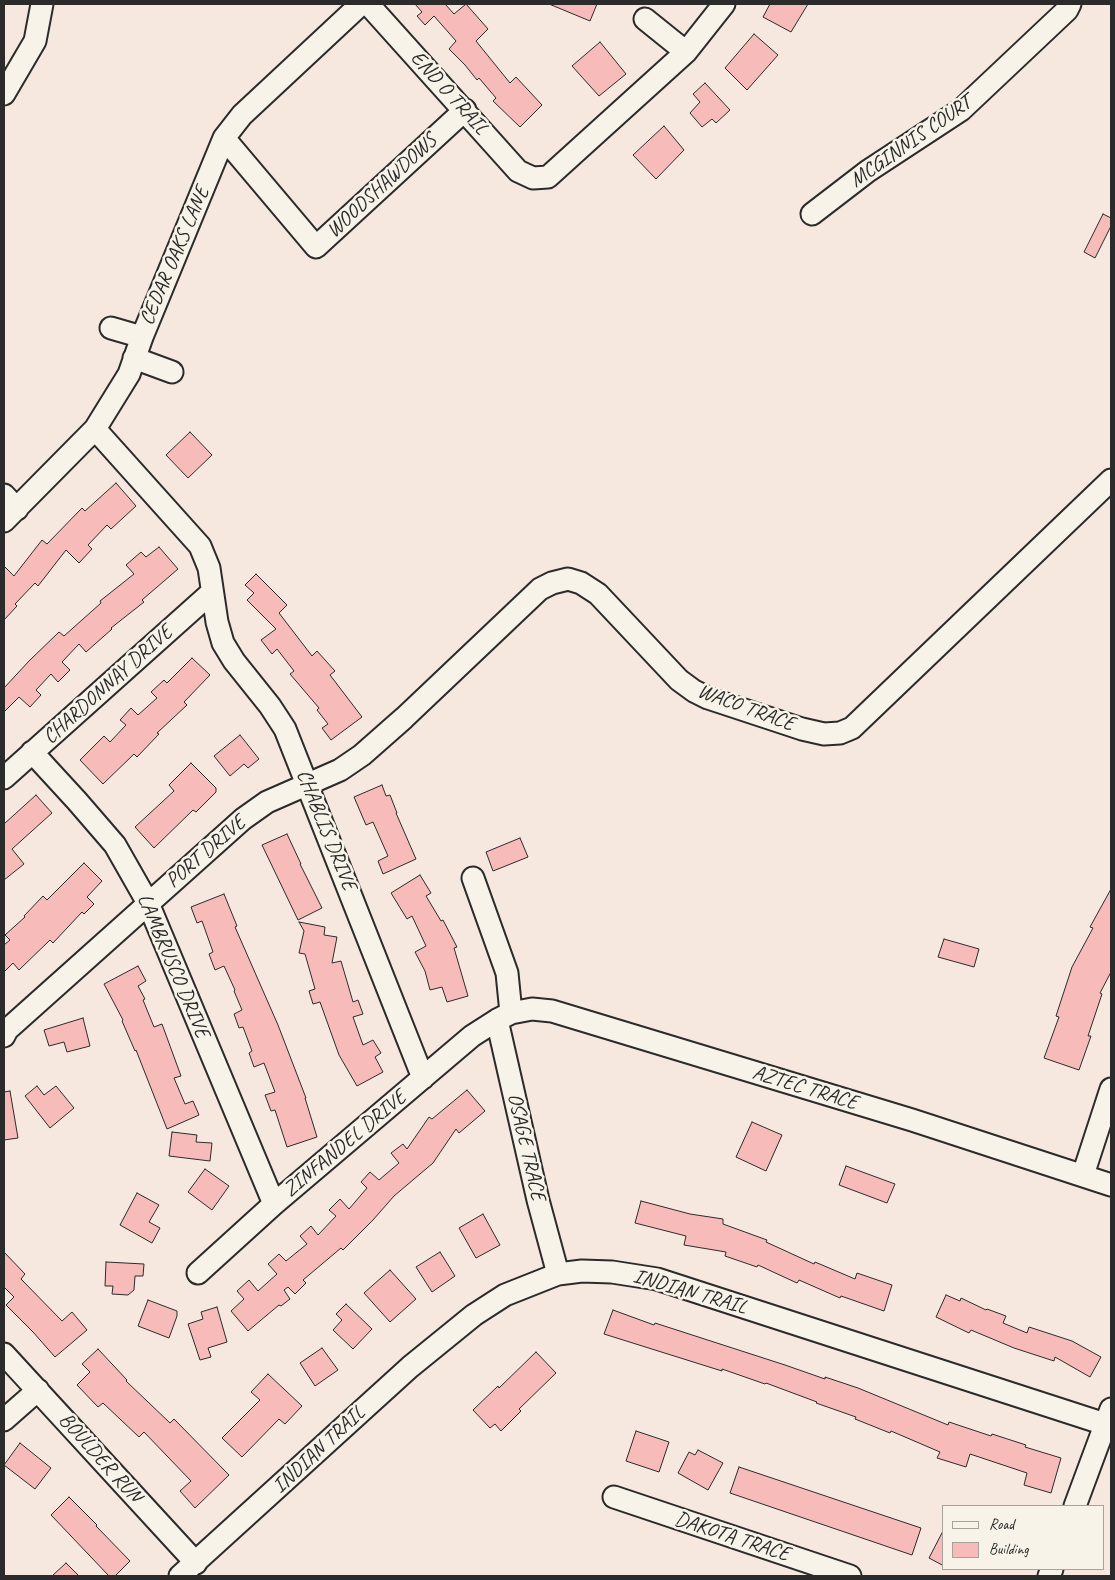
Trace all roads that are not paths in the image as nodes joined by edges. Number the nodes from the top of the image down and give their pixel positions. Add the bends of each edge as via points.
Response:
1 (42, 4) edge
2 (361, 4) edge
3 (368, 4) edge
4 (724, 4) edge
5 (1070, 4) edge
6 (645, 19) dead end
7 (686, 52) junction
8 (4, 94) edge
9 (464, 110) junction
10 (224, 138) junction
11 (812, 214) dead end
12 (111, 328) dead end
13 (142, 337) junction
14 (134, 358) junction
15 (172, 372) dead end
16 (94, 429) junction
17 (1111, 480) edge
18 (8, 508) edge
19 (212, 592) junction
20 (32, 752) junction
21 (4, 778) edge
22 (308, 783) junction
23 (473, 878) dead end
24 (148, 903) junction
25 (504, 1016) junction
26 (4, 1036) edge
27 (423, 1078) junction
28 (1111, 1089) edge
29 (1083, 1175) junction
30 (1111, 1185) edge
31 (274, 1204) junction
32 (198, 1273) dead end
33 (558, 1274) junction
34 (4, 1354) edge
35 (38, 1390) junction
36 (1109, 1419) edge
37 (4, 1420) edge
38 (614, 1497) dead end
39 (1075, 1505) edge
40 (188, 1570) edge
41 (810, 1570) edge
42 (850, 1576) edge

1 - 8 street via 35,41
2 - 10 street, CEDAR OAKS LANE via 242,115
3 - 9 street, END O TRAIL
4 - 7 street
5 - 11 street, MCGINNIS COURT via 960,110 868,171
6 - 7 street
7 - 9 street, END O TRAIL via 548,176 533,178 518,171
9 - 10 street, WOODSHAWDOWS via 316,248
10 - 13 street, CEDAR OAKS LANE
12 - 13 street
13 - 14 street, CEDAR OAKS LANE
14 - 15 street
14 - 16 street, CEDAR OAKS LANE via 129,374
16 - 18 street, CEDAR OAKS LANE
16 - 19 street, CHABLIS DRIVE via 200,546
17 - 22 street, WACO TRACE via 852,728 840,733 809,731 694,691 679,680 598,594 568,579 552,582 540,589 362,755 340,770
19 - 20 street, CHARDONNAY DRIVE
19 - 22 street, CHABLIS DRIVE via 223,643 285,728
20 - 21 street, CHARDONNAY DRIVE
20 - 24 street, LAMBRUSCO DRIVE via 115,846
22 - 24 street, PORT DRIVE via 267,802 243,819
22 - 27 street, CHABLIS DRIVE
23 - 25 street, OSAGE TRACE via 507,973
24 - 26 street, PORT DRIVE
24 - 31 street, LAMBRUSCO DRIVE
25 - 27 street, ZINFANDEL DRIVE via 472,1036
25 - 29 street, AZTEC TRACE via 532,1009 552,1011
25 - 33 street, OSAGE TRACE via 538,1200
27 - 31 street, ZINFANDEL DRIVE
28 - 29 street
29 - 30 street, AZTEC TRACE
31 - 32 street, ZINFANDEL DRIVE
33 - 36 street, INDIAN TRAIL via 612,1272 656,1279
33 - 40 street, INDIAN TRAIL via 505,1295 474,1315 410,1367
34 - 35 street, BOULDER RUN
35 - 37 street
35 - 40 street, BOULDER RUN
36 - 39 street
38 - 41 street, DAKOTA TRACE
41 - 42 street, DAKOTA TRACE

